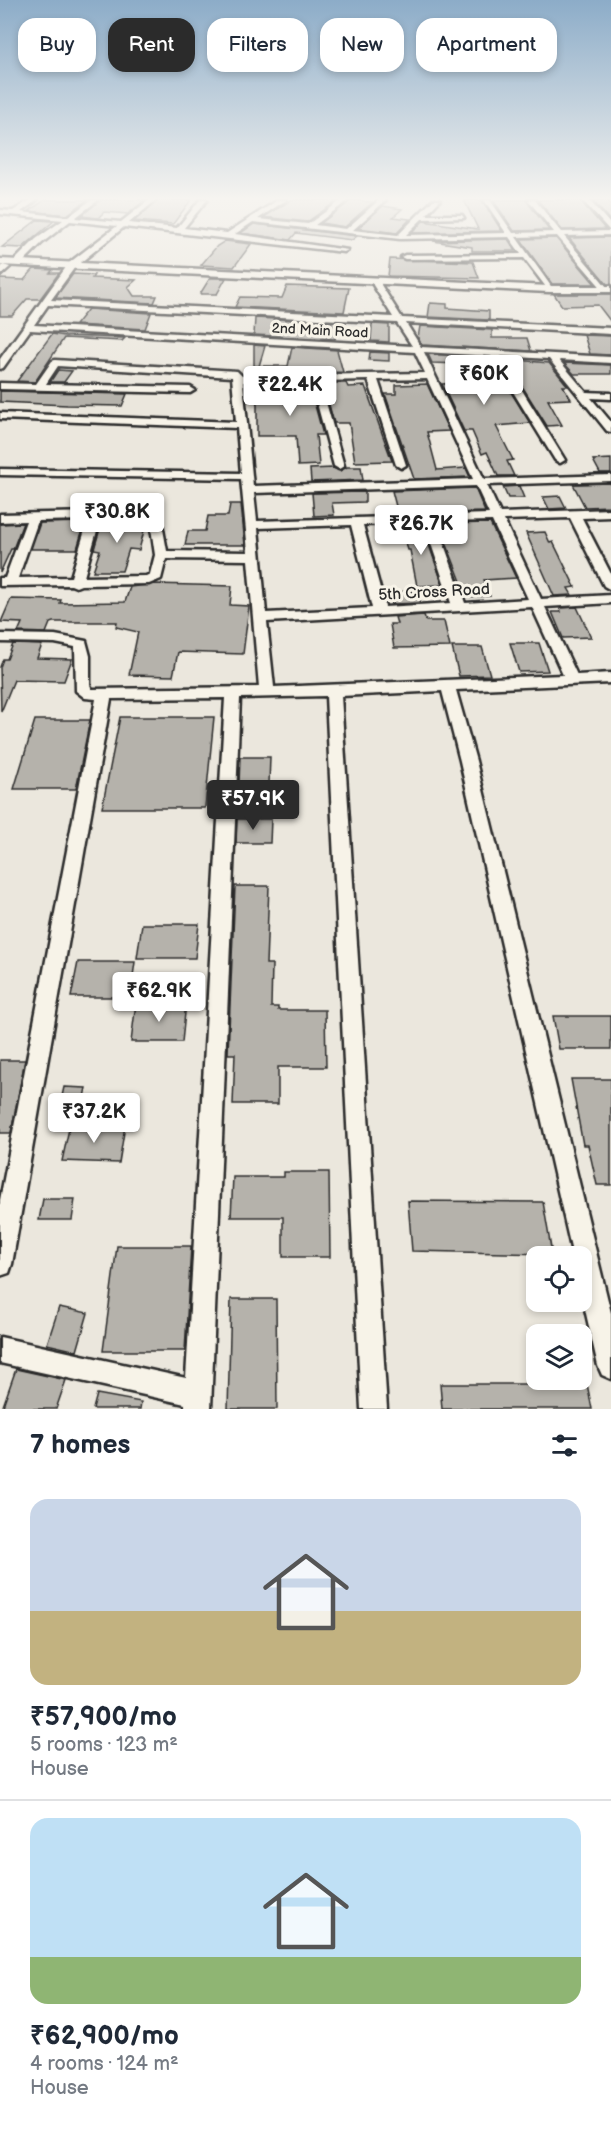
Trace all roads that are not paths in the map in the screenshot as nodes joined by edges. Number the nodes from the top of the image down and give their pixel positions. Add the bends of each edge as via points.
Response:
1 (5, 266) edge
2 (533, 266) edge
3 (587, 266) edge
4 (70, 267) junction
5 (377, 283) junction
6 (549, 290) junction
7 (609, 290) edge
8 (47, 302) junction
9 (399, 318) junction
10 (28, 327) junction
11 (611, 331) edge
12 (418, 349) junction
13 (494, 353) junction
14 (552, 357) junction
15 (611, 360) edge
16 (0, 366) edge
17 (430, 376) junction
18 (372, 377) junction
19 (315, 378) junction
20 (239, 379) junction
21 (0, 386) edge
22 (39, 387) junction
23 (190, 390) dead end
24 (582, 395) junction
25 (611, 396) edge
26 (0, 416) edge
27 (243, 425) junction
28 (611, 429) edge
29 (560, 460) dead end
30 (400, 465) dead end
31 (339, 466) dead end
32 (0, 472) edge
33 (247, 476) junction
34 (611, 478) edge
35 (482, 483) junction
36 (249, 490) junction
37 (611, 513) edge
38 (574, 514) junction
39 (94, 516) junction
40 (33, 517) junction
41 (498, 517) junction
42 (0, 518) edge
43 (429, 519) junction
44 (356, 522) junction
45 (252, 525) junction
46 (161, 555) junction
47 (254, 556) junction
48 (5, 582) edge
49 (76, 583) junction
50 (611, 586) edge
51 (611, 598) edge
52 (538, 602) junction
53 (459, 606) junction
54 (379, 610) junction
55 (260, 618) junction
56 (0, 638) edge
57 (611, 678) edge
58 (572, 680) junction
59 (448, 687) junction
60 (333, 692) junction
61 (232, 693) junction
62 (267, 693) junction
63 (104, 694) junction
64 (0, 1264) edge
65 (0, 1350) edge
66 (611, 1366) edge
67 (198, 1401) edge
68 (374, 1409) edge

1 - 4 main road
2 - 6 street
3 - 7 street
4 - 5 main road
4 - 8 street
5 - 6 main road
5 - 7 main road via 553,293
5 - 9 street
6 - 7 main road
8 - 9 street
8 - 10 street
9 - 11 street
9 - 12 street
10 - 12 street, 2nd Main Road
10 - 16 street
12 - 13 street, 2nd Main Road
12 - 17 street
13 - 14 street, 2nd Main Road
13 - 29 street
14 - 15 street, 2nd Main Road
14 - 24 street
17 - 18 street
17 - 35 street
18 - 19 street
18 - 30 street
19 - 20 street
19 - 31 street
20 - 22 street via 229,372 55,363
20 - 27 street
21 - 22 street
22 - 23 street
24 - 25 street
24 - 28 street
26 - 27 street
27 - 33 street
32 - 33 street
33 - 36 street
34 - 35 street
35 - 36 street
35 - 41 street
36 - 45 street
37 - 38 street
38 - 41 street
38 - 50 street
39 - 40 street
39 - 46 street via 155,518
39 - 49 street
40 - 42 street
40 - 48 street
41 - 43 street
41 - 52 street
43 - 44 street
43 - 53 street
44 - 45 street
44 - 54 street
45 - 47 street
46 - 47 street
46 - 49 street via 156,576 149,580
47 - 55 street
48 - 49 street
51 - 52 street, 5th Cross Road
52 - 53 street, 5th Cross Road
52 - 58 street
53 - 54 street, 5th Cross Road
54 - 55 street, 5th Cross Road
55 - 62 street
56 - 63 street via 55,639 81,644 83,691
57 - 58 street
58 - 59 street
59 - 60 street
59 - 66 street
60 - 62 street
60 - 68 street
61 - 62 street
61 - 63 street
61 - 67 street
63 - 64 street
65 - 67 street

